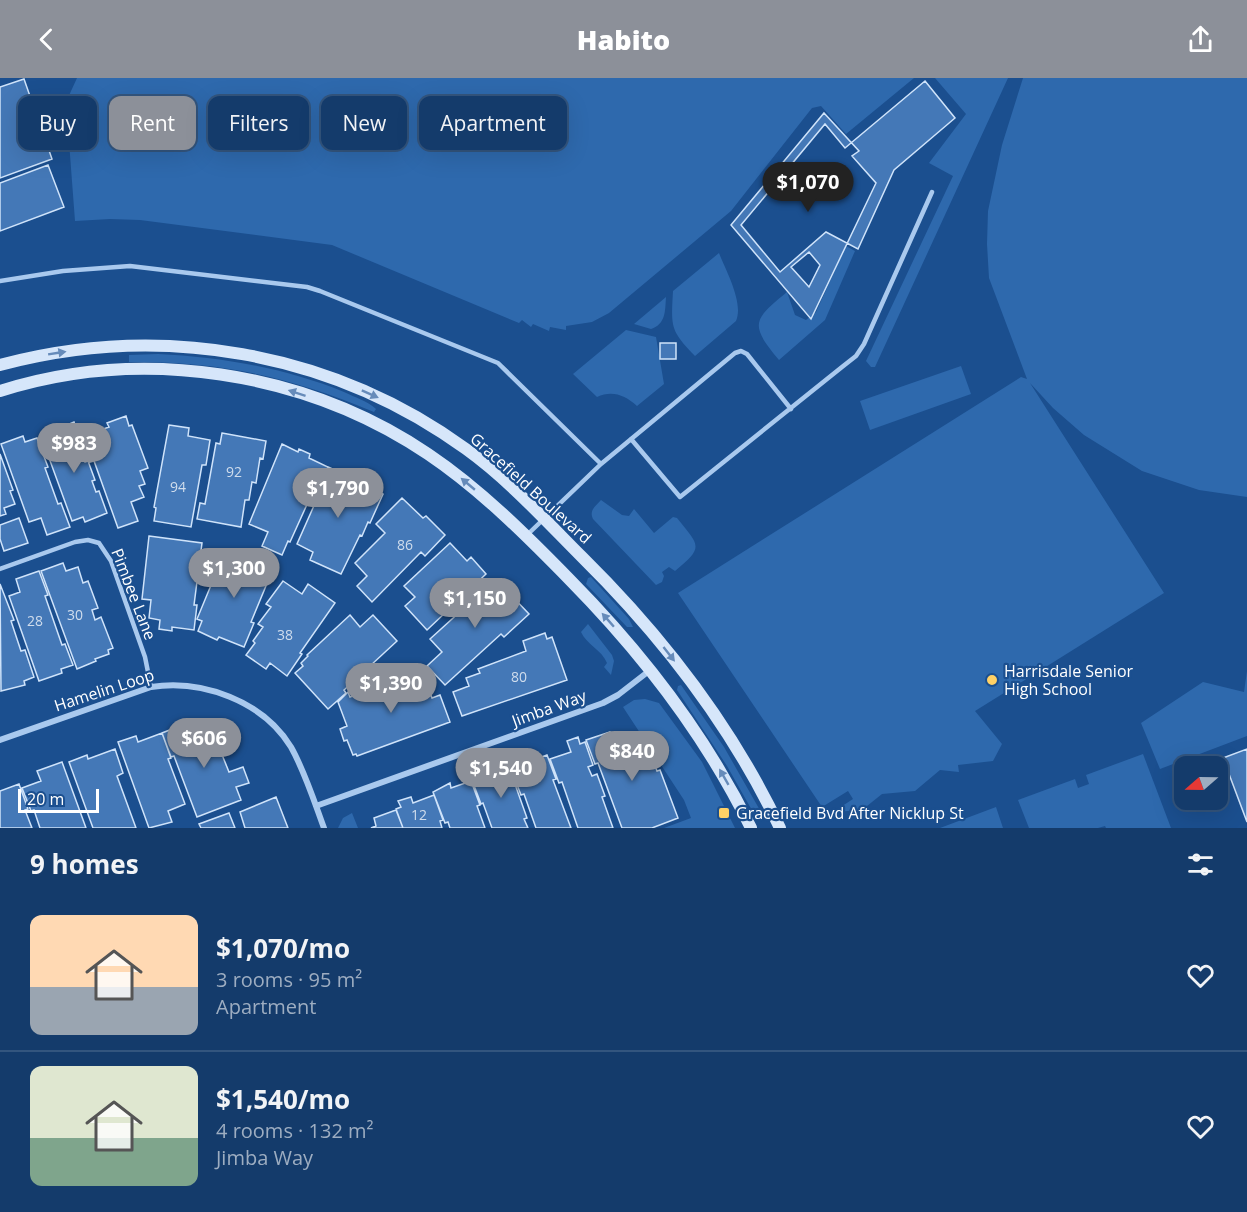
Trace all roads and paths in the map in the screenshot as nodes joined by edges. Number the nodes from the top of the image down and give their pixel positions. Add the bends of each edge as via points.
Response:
1 (932, 192) dead end
2 (0, 281) edge
3 (0, 365) edge
4 (0, 391) edge
5 (791, 409) junction
6 (631, 439) junction
7 (601, 464) junction
8 (544, 518) junction
9 (526, 537) junction
10 (0, 569) edge
11 (649, 670) junction
12 (151, 687) junction
13 (0, 740) edge
14 (316, 806) junction
15 (324, 828) edge
16 (751, 828) edge
17 (780, 828) edge

1 - 5 lane via 864,344 856,356
2 - 7 lane via 130,266 314,289 498,363
3 -> 8 street, Gracefield Boulevard via 71,351 149,345 224,351 282,362 360,389 436,429 469,452
9 -> 4 street via 474,489 415,446 350,412 268,384 203,373 122,369
5 - 6 lane via 741,351
5 - 6 lane via 680,498
6 - 7 lane
7 - 8 lane
8 - 9 lane
8 -> 17 street, Gracefield Boulevard via 627,603 684,674 723,728
11 -> 9 street via 602,613
10 - 12 lane, Pimbee Lane via 75,542 99,543 111,561 145,657
11 - 14 street, Jimba Way via 603,703
16 -> 11 street via 714,760
12 - 13 street, Hamelin Loop
12 - 14 street, Hamelin Loop via 201,687 247,706 290,746
14 - 15 street, Hamelin Loop

